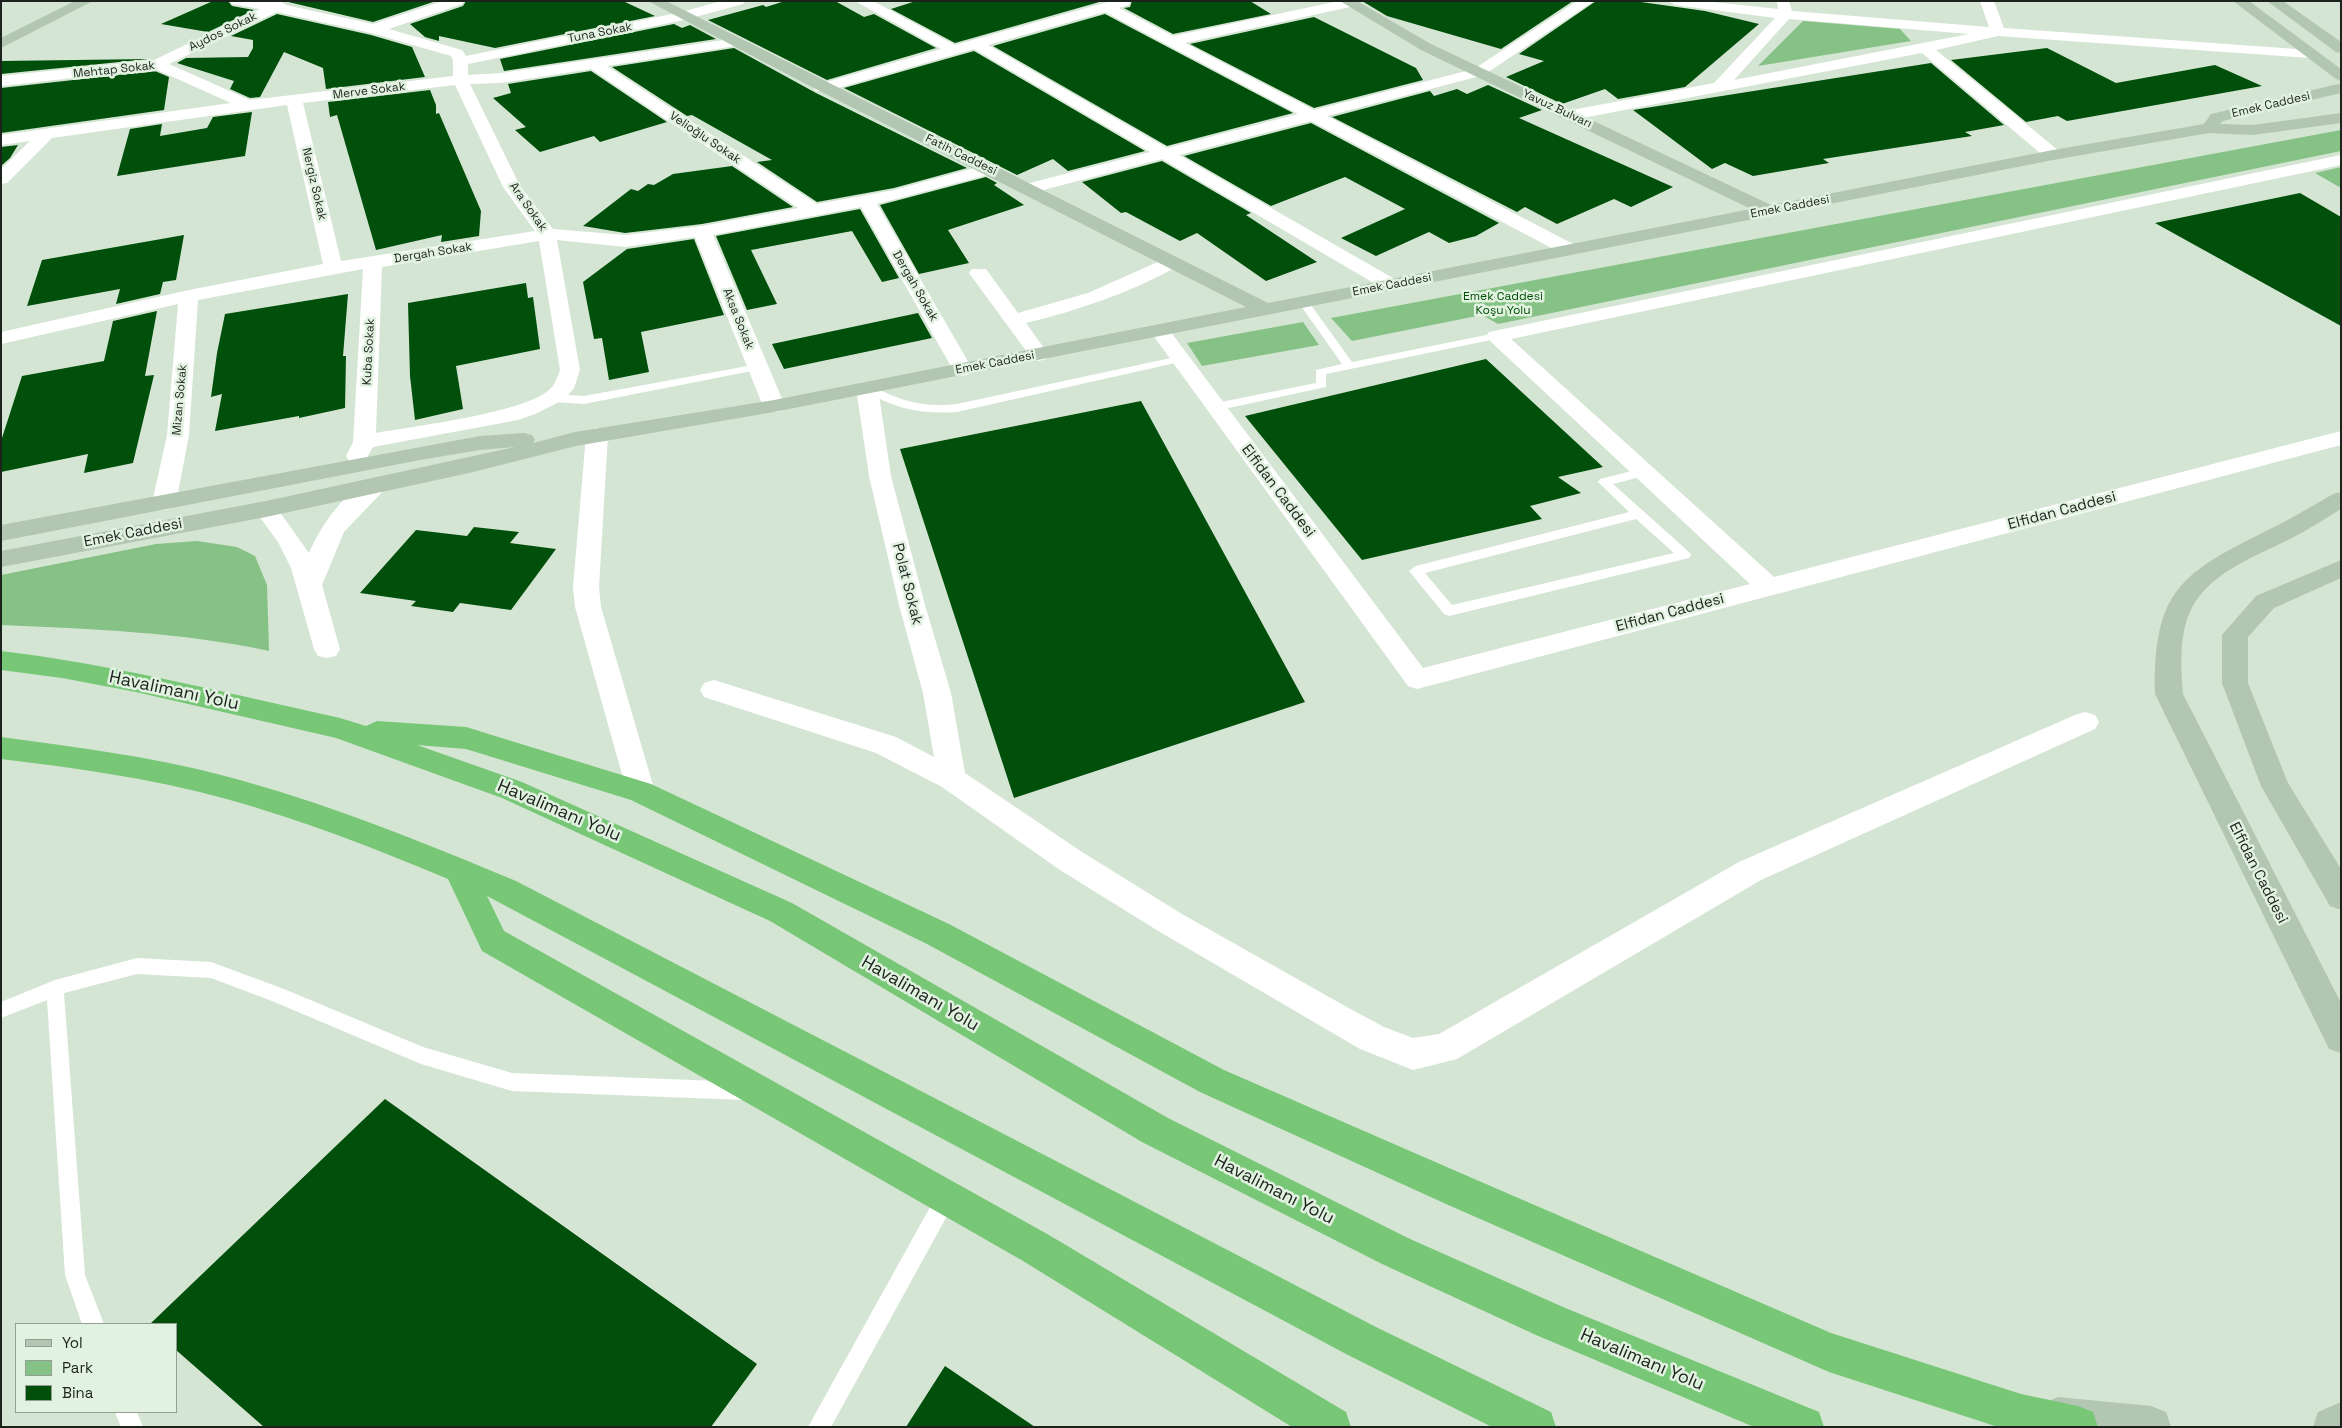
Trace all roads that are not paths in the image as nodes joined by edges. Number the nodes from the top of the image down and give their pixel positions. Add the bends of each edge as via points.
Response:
1 (86, 1) edge
2 (237, 1) edge
3 (457, 1) edge
4 (656, 1) edge
5 (738, 1) edge
6 (887, 1) edge
7 (1126, 1) edge
8 (1588, 1) edge
9 (1676, 1) edge
10 (1987, 1) edge
11 (2240, 1) edge
12 (2274, 1) edge
13 (1349, 2) edge
14 (283, 4) edge
15 (866, 4) edge
16 (1106, 7) junction
17 (1785, 8) edge
18 (683, 9) edge
19 (374, 29) junction
20 (1998, 32) junction
21 (20, 35) junction
22 (1, 37) edge
23 (1172, 41) junction
24 (737, 42) junction
25 (1, 44) edge
26 (976, 44) junction
27 (1925, 48) junction
28 (2341, 48) edge
29 (954, 50) junction
30 (2310, 54) junction
31 (461, 61) junction
32 (157, 64) junction
33 (595, 65) junction
34 (1479, 72) junction
35 (460, 80) junction
36 (1, 81) edge
37 (2340, 85) edge
38 (822, 88) junction
39 (1718, 88) junction
40 (294, 100) junction
41 (248, 105) junction
42 (1313, 115) junction
43 (1572, 115) junction
44 (2341, 118) edge
45 (2209, 128) junction
46 (46, 134) junction
47 (1, 140) edge
48 (1162, 154) junction
49 (2052, 154) junction
50 (2341, 160) edge
51 (989, 169) junction
52 (1, 179) edge
53 (1028, 189) junction
54 (867, 202) junction
55 (815, 210) junction
56 (1769, 211) junction
57 (702, 231) junction
58 (547, 234) junction
59 (1570, 250) junction
60 (373, 262) junction
61 (1171, 262) junction
62 (333, 268) junction
63 (979, 273) dead end
64 (1391, 285) junction
65 (189, 296) junction
66 (1304, 303) junction
67 (1266, 310) junction
68 (1014, 320) junction
69 (1160, 331) junction
70 (1496, 336) junction
71 (1, 339) edge
72 (1039, 355) junction
73 (1180, 359) junction
74 (1348, 365) junction
75 (758, 367) junction
76 (963, 370) junction
77 (867, 388) junction
78 (552, 398) junction
79 (774, 406) junction
80 (1215, 407) junction
81 (586, 437) junction
82 (2341, 438) edge
83 (364, 442) junction
84 (351, 468) junction
85 (1644, 472) junction
86 (268, 483) junction
87 (376, 486) junction
88 (2341, 499) edge
89 (164, 503) junction
90 (266, 509) junction
91 (1639, 514) junction
92 (1, 534) edge
93 (1, 559) edge
94 (2341, 568) edge
95 (310, 585) junction
96 (1768, 587) junction
97 (327, 649) dead end
98 (1, 660) edge
99 (714, 690) dead end
100 (2086, 722) dead end
101 (340, 728) junction
102 (1, 748) edge
103 (952, 779) junction
104 (641, 792) junction
105 (459, 870) junction
106 (2341, 897) edge
107 (56, 988) junction
108 (1, 1010) edge
109 (2341, 1038) edge
110 (756, 1092) junction
111 (946, 1198) junction
112 (94, 1323) edge
113 (126, 1413) edge
114 (2021, 1414) junction
115 (2341, 1422) edge
116 (132, 1427) edge
117 (819, 1427) edge
118 (1331, 1427) edge
119 (1536, 1427) edge
120 (1804, 1427) edge
121 (2078, 1427) edge
122 (2151, 1427) edge
123 (2333, 1427) edge

1 - 21 street
2 - 14 street
3 - 19 street
4 - 18 street, Fatih Caddesi
5 - 18 street, Tuna Sokak
6 - 15 street
7 - 16 street
8 - 34 street
9 - 17 street via 1733,10
10 - 20 street
11 - 30 street
12 - 28 street
13 - 23 street
13 - 34 street, Yavuz Bulvarı via 1410,39
14 - 19 street
14 - 32 street, Aydos Sokak
15 - 29 street
16 - 23 street
16 - 26 street
17 - 20 street
17 - 39 street
18 - 24 street, Fatih Caddesi
18 - 31 street, Tuna Sokak
19 - 31 street via 457,53
20 - 27 street
20 - 30 street
21 - 22 street
21 - 25 street
23 - 42 street
24 - 33 street, Merve Sokak
24 - 38 street, Fatih Caddesi
26 - 29 street
26 - 48 street
27 - 39 street
27 - 49 street
29 - 38 street
30 - 37 street
31 - 35 street, Ara Sokak
32 - 36 street, Mehtap Sokak
32 - 41 street, Mehtap Sokak
33 - 35 street, Merve Sokak via 501,78
33 - 55 street, Velioğlu Sokak
34 - 42 street
34 - 43 street, Yavuz Bulvarı
35 - 40 street, Merve Sokak
35 - 58 street, Ara Sokak via 512,187
37 - 45 street, Emek Caddesi via 2217,117
38 - 51 street, Fatih Caddesi
39 - 43 street
40 - 41 street, Merve Sokak
40 - 62 street, Nergiz Sokak
41 - 46 street, Merve Sokak
42 - 48 street
42 - 59 street
43 - 56 street, Yavuz Bulvarı
44 - 45 street, Emek Caddesi via 2253,130
45 - 49 street, Emek Caddesi
46 - 47 street, Merve Sokak
46 - 52 street
48 - 53 street
48 - 64 street
49 - 56 street, Emek Caddesi
50 - 70 street
51 - 53 street, Fatih Caddesi
51 - 54 street, Dergah Sokak
53 - 61 street, Fatih Caddesi
54 - 55 street, Dergah Sokak
54 - 76 street, Dergah Sokak
55 - 57 street, Dergah Sokak
56 - 59 street, Emek Caddesi
57 - 58 street, Dergah Sokak via 626,241
57 - 75 street, Aksa Sokak
58 - 60 street, Dergah Sokak
58 - 78 street, Ara Sokak via 570,370 563,390
59 - 64 street, Emek Caddesi
60 - 62 street, Dergah Sokak
60 - 83 street, Kuba Sokak
61 - 67 street, Fatih Caddesi
61 - 68 street via 1095,299
62 - 65 street, Dergah Sokak
63 - 68 street
64 - 66 street, Emek Caddesi
65 - 71 street, Dergah Sokak
65 - 89 street, Mizan Sokak via 178,435
66 - 67 street, Emek Caddesi
66 - 74 lane
67 - 69 street, Emek Caddesi
68 - 72 street
69 - 72 street, Emek Caddesi
69 - 73 street, Elfidan Caddesi
70 - 74 lane
70 - 85 street
72 - 76 street, Emek Caddesi
73 - 77 lane via 928,412 912,409
73 - 80 street, Elfidan Caddesi
74 - 80 lane via 1320,372 1322,384
75 - 78 lane via 584,400
75 - 79 street, Aksa Sokak
76 - 77 street, Emek Caddesi
77 - 79 street, Emek Caddesi
77 - 103 street, Polat Sokak via 880,476 937,692
78 - 83 street, Ara Sokak via 518,413
79 - 81 street, Emek Caddesi
80 - 96 street, Elfidan Caddesi via 1417,678
81 - 84 street via 480,443
81 - 87 street, Emek Caddesi
81 - 104 street via 588,607
82 - 96 street, Elfidan Caddesi
83 - 84 street
84 - 86 street
85 - 91 lane via 1604,482
85 - 96 street
86 - 89 street
86 - 90 street
87 - 90 street, Emek Caddesi
87 - 95 street via 333,527
88 - 109 street, Elfidan Caddesi via 2240,551 2198,581 2180,606 2168,648 2169,694
89 - 92 street
90 - 93 street, Emek Caddesi
90 - 95 street via 291,543
91 - 91 lane via 1621,519 1416,571 1448,611 1684,555
94 - 106 street via 2266,602 2247,621 2235,635 2235,683 2275,786
95 - 97 street
98 - 101 highway, Havalimanı Yolu via 136,682
99 - 103 street via 886,745
100 - 103 street via 1750,871 1446,1048 1413,1054 1333,1018 1171,923 1071,861
101 - 104 highway via 466,738
101 - 120 highway, Havalimanı Yolu via 512,790 782,912 1155,1130 1395,1251 1550,1321
102 - 105 highway via 67,756 220,786 405,846
104 - 114 highway via 938,934 1212,1081 1829,1352
105 - 110 highway via 492,941
105 - 119 highway via 522,899 1353,1336
107 - 108 lane
107 - 110 lane via 137,966 211,970 421,1055 512,1082
107 - 112 lane via 75,1276
110 - 111 highway
111 - 117 lane
111 - 118 highway via 1036,1248
113 - 116 lane
114 - 121 highway
114 - 122 street
115 - 123 street

